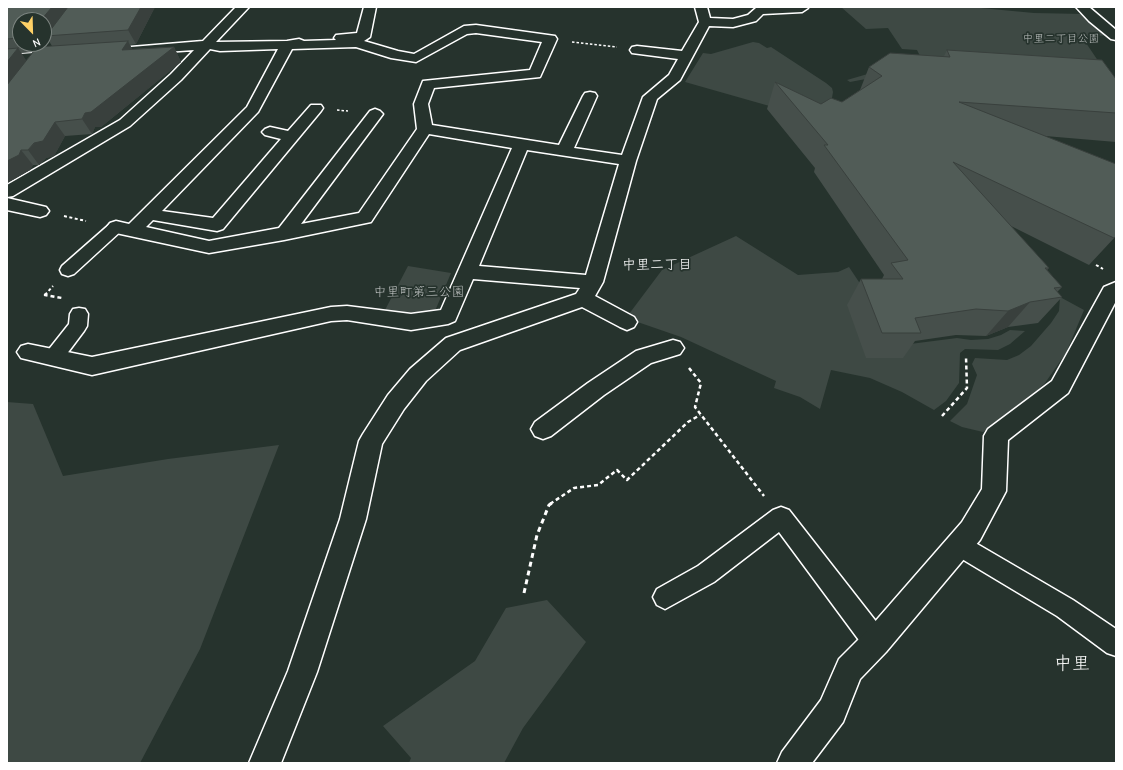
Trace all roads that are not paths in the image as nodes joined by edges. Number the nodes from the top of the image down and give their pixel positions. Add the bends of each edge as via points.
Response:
1 (243, 7) edge
2 (370, 7) edge
3 (701, 7) edge
4 (1082, 7) edge
5 (802, 8) edge
6 (706, 22) junction
7 (1116, 36) edge
8 (208, 45) junction
9 (287, 45) junction
10 (637, 50) road end
11 (121, 51) edge
12 (45, 52) edge
13 (73, 54) edge
14 (42, 56) junction
15 (686, 56) junction
16 (7, 59) edge
17 (33, 68) edge
18 (590, 96) dead end
19 (316, 108) road end
20 (375, 114) road end
21 (425, 129) junction
22 (270, 132) dead end
23 (292, 136) junction
24 (521, 146) junction
25 (564, 152) junction
26 (628, 161) junction
27 (7, 192) edge
28 (7, 204) edge
29 (40, 211) road end
30 (148, 214) junction
31 (124, 228) junction
32 (284, 234) junction
33 (68, 270) dead end
34 (468, 272) junction
35 (1116, 289) edge
36 (588, 291) junction
37 (79, 314) dead end
38 (627, 322) dead end
39 (673, 348) road end
40 (28, 352) dead end
41 (54, 358) junction
42 (543, 429) dead end
43 (960, 545) junction
44 (665, 597) dead end
45 (876, 642) junction
46 (1116, 644) edge
47 (265, 763) edge
48 (793, 763) edge

1 - 8 street
2 - 9 street via 363,37 321,39
3 - 6 street
4 - 7 street
5 - 6 street via 760,11 752,18 733,23
6 - 15 street
8 - 9 street
8 - 11 street
8 - 27 street via 126,123
9 - 21 street via 357,43 396,55 416,58 464,30 476,29 550,39 535,74 428,84 421,104
9 - 30 street via 242,128
10 - 15 street
12 - 14 street
13 - 14 street
14 - 16 street
14 - 17 street
15 - 26 street via 675,77 650,97
18 - 25 street
19 - 23 street
20 - 32 street
21 - 24 street
21 - 32 street via 365,218
22 - 23 street
23 - 30 street via 217,225
24 - 25 street
24 - 34 street
25 - 26 street
26 - 36 street
28 - 29 street
30 - 31 street
31 - 32 street via 209,247
31 - 33 lane
34 - 36 street
34 - 41 street via 448,316 412,322 347,313 331,314 92,366
35 - 43 street via 1111,292 1060,387 996,436 994,491
36 - 38 street
36 - 47 street via 453,344 418,375 396,402 371,441 353,519 302,672
37 - 41 lane via 78,326
39 - 42 street via 644,357
40 - 41 street
43 - 45 street
43 - 46 lane via 1065,608
44 - 45 lane via 706,574 781,517
45 - 48 street via 849,669 832,711

